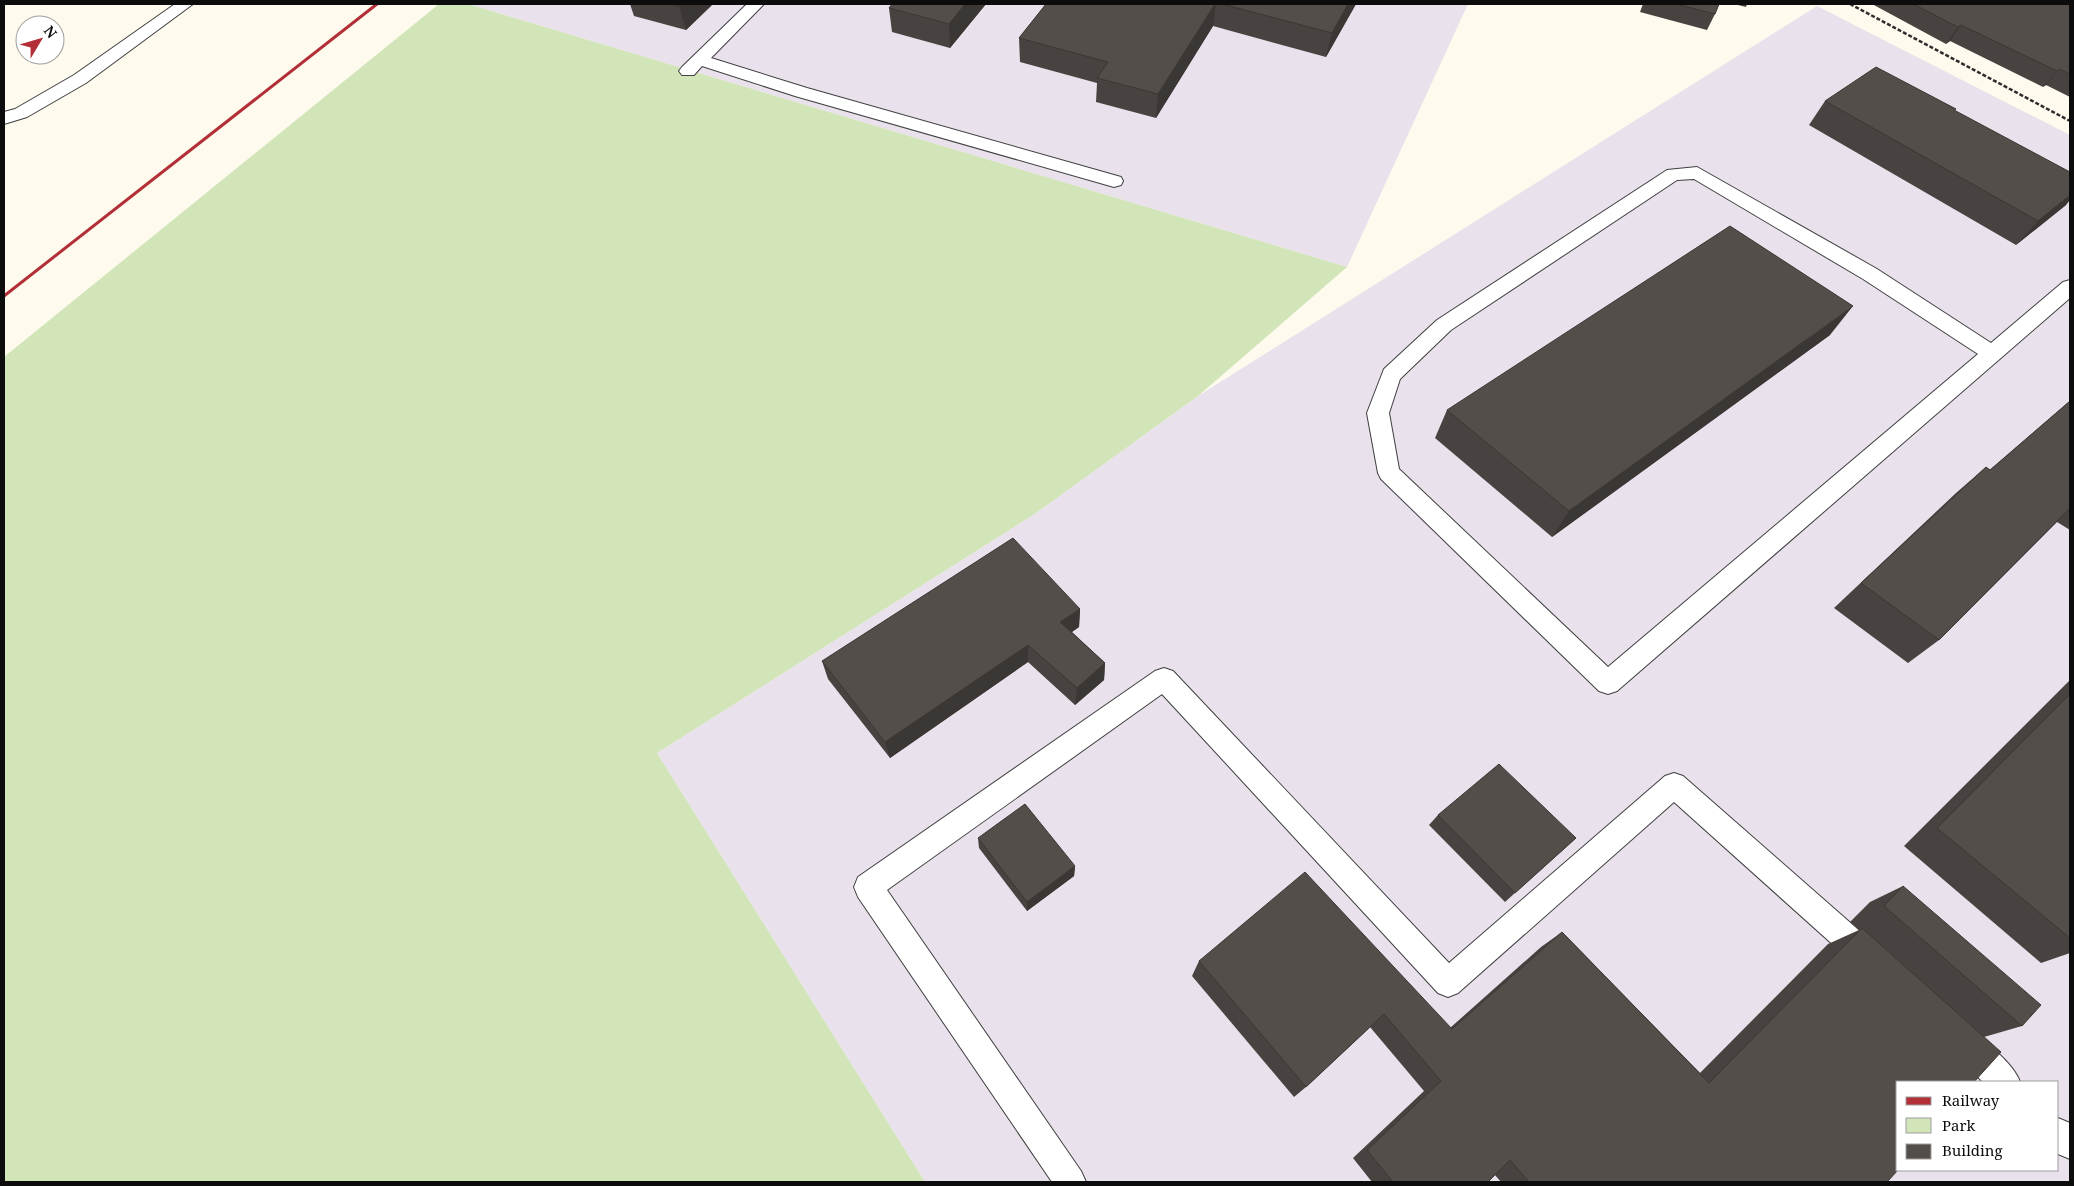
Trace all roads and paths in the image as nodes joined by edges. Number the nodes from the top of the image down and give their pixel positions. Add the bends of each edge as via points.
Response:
1 (185, 4) edge
2 (756, 4) edge
3 (1850, 4) edge
4 (4, 118) edge
5 (2070, 121) edge
6 (1114, 181) dead end
7 (2070, 287) edge
8 (1993, 354) junction
9 (1891, 978) edge
10 (1942, 1024) edge
11 (2004, 1081) edge
12 (2059, 1134) edge
13 (2070, 1144) edge
14 (1070, 1182) edge

1 - 4 lane via 80,79 21,113
2 - 6 lane via 694,66 800,92
3 - 5 path
7 - 8 lane
8 - 8 lane via 1608,682 1389,473 1378,413 1391,376 1444,326 1673,174 1697,173 1870,274
9 - 14 lane via 1674,785 1448,983 1164,679 868,887
10 - 11 lane
12 - 13 lane

